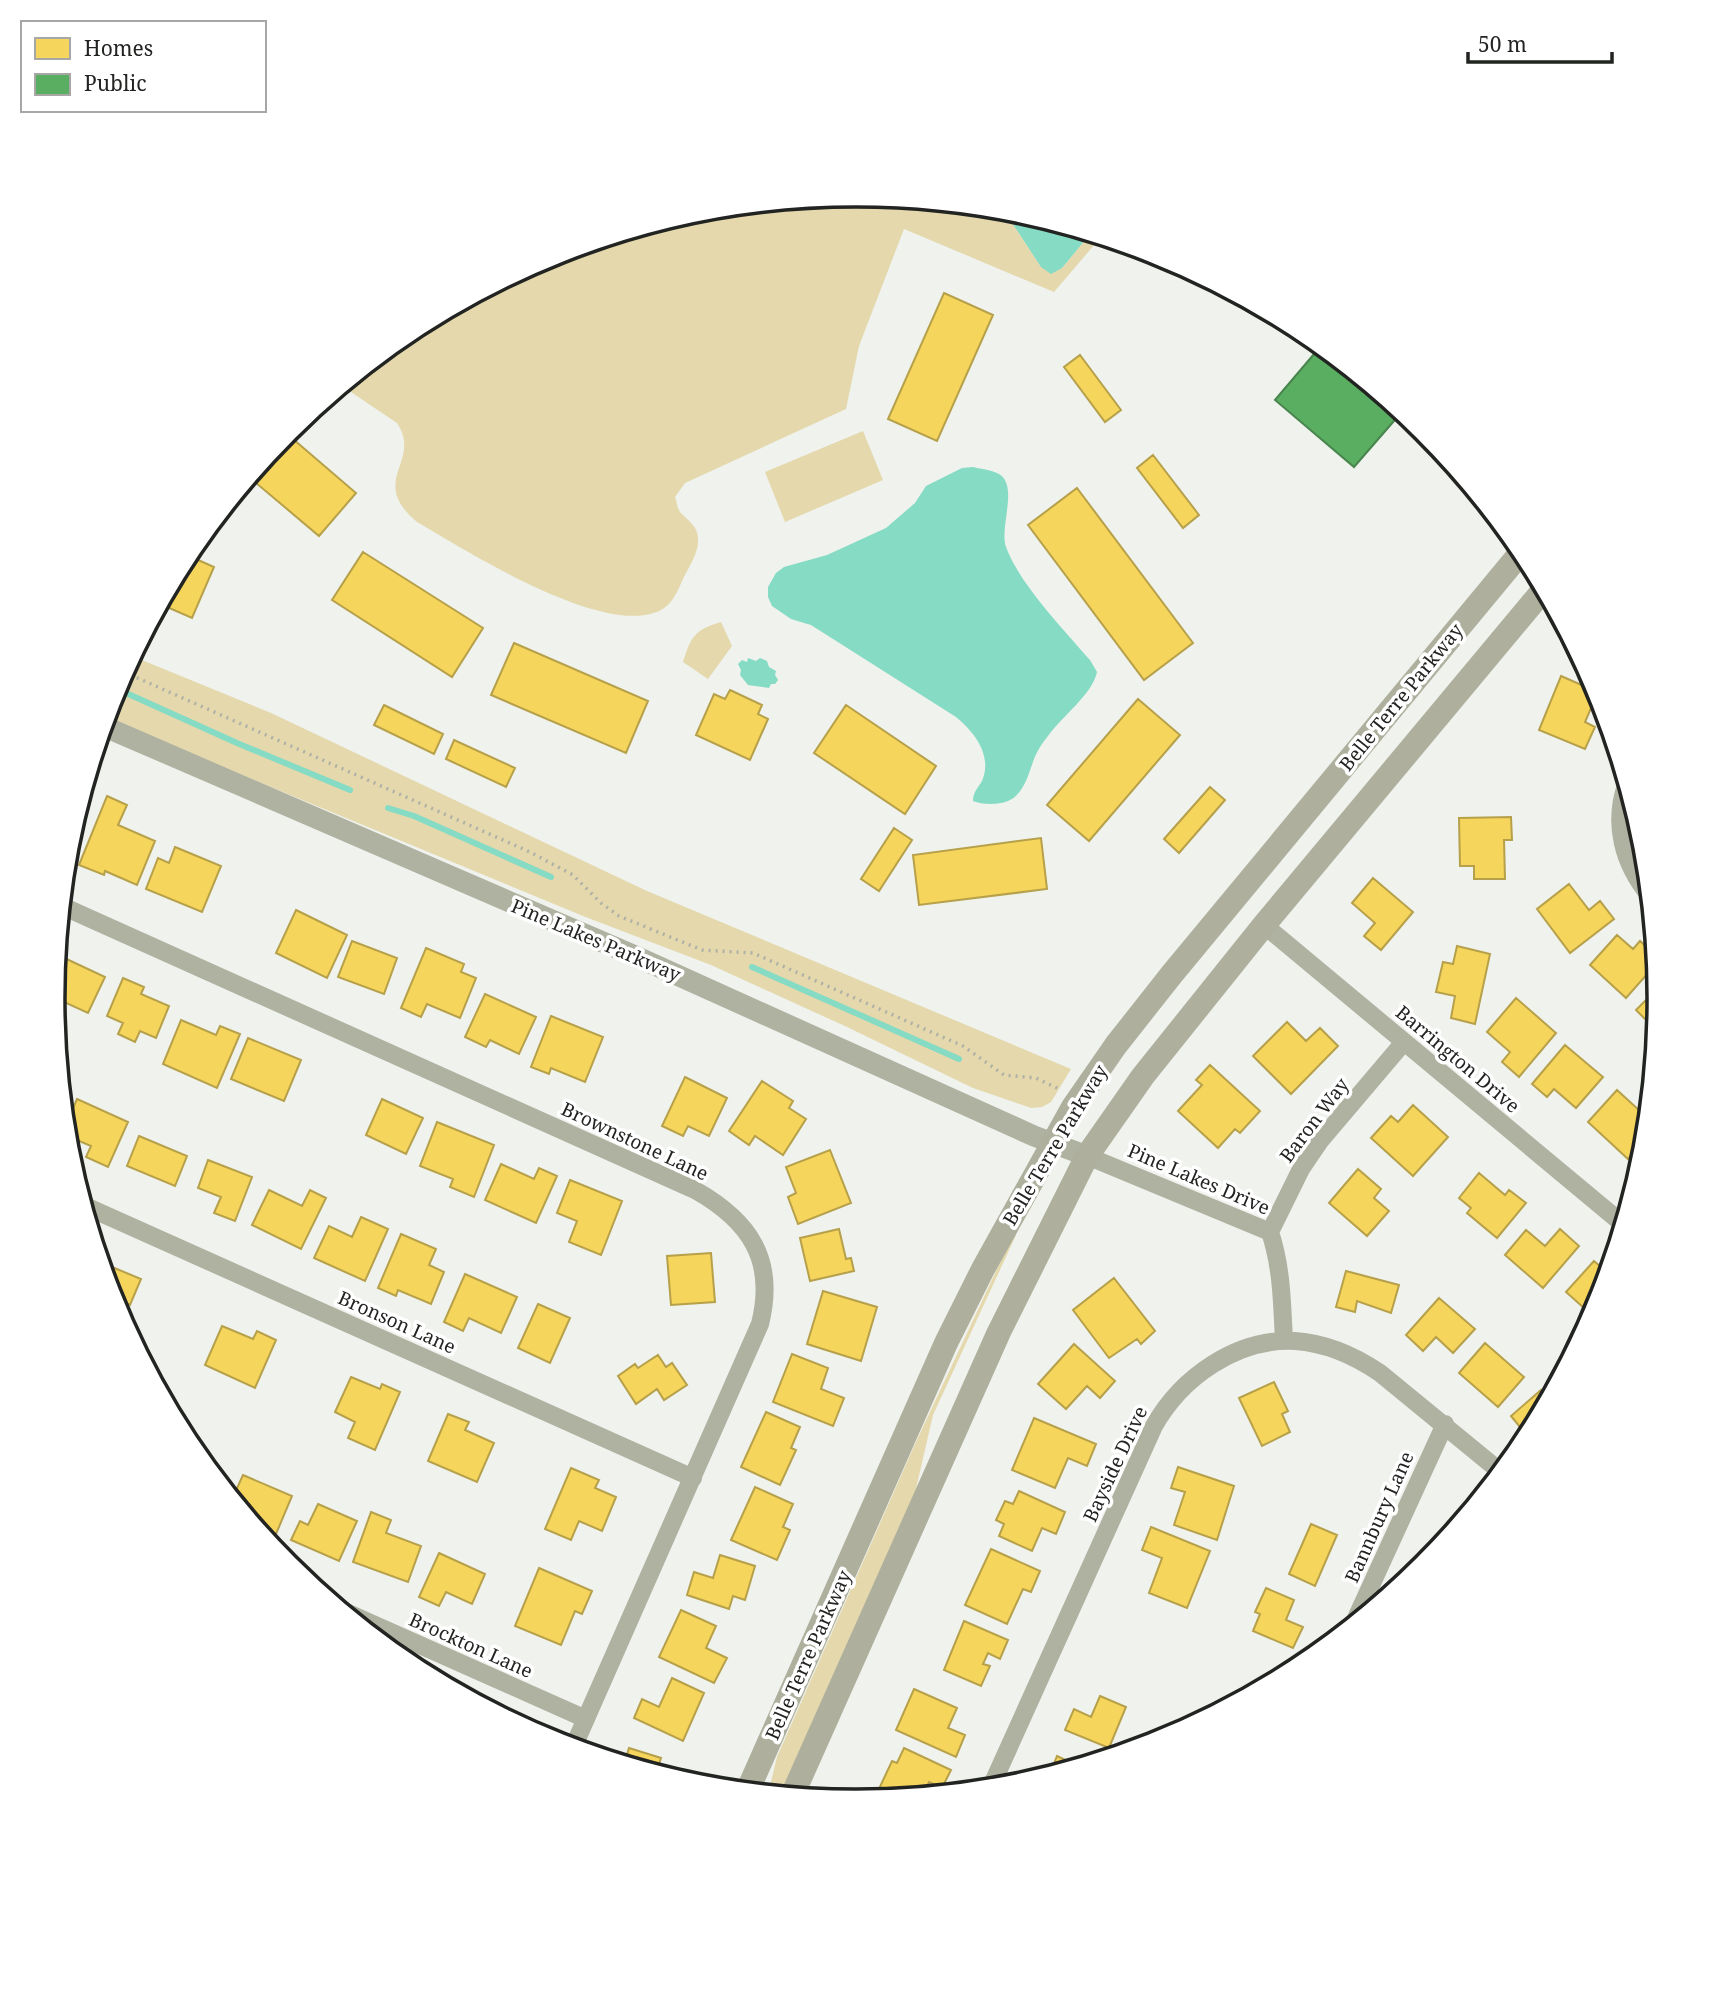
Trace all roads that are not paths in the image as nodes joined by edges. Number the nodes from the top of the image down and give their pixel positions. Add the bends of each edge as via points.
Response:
1 (1515, 559) edge
2 (1538, 596) edge
3 (112, 730) edge
4 (1623, 801) edge
5 (1638, 878) edge
6 (70, 910) edge
7 (1264, 925) junction
8 (1404, 1042) junction
9 (1053, 1143) junction
10 (1087, 1156) junction
11 (94, 1210) edge
12 (1616, 1219) edge
13 (1270, 1232) junction
14 (1284, 1341) junction
15 (1444, 1424) junction
16 (1495, 1467) edge
17 (693, 1478) junction
18 (1360, 1609) edge
19 (370, 1623) edge
20 (586, 1719) junction
21 (577, 1739) edge
22 (995, 1777) edge
23 (751, 1783) edge
24 (796, 1788) edge

1 - 9 main road, Belle Terre Parkway via 1172,974 1116,1045
2 - 7 main road, Belle Terre Parkway
3 - 9 street, Pine Lakes Parkway
4 - 5 street via 1621,839
6 - 17 street, Brownstone Lane via 695,1189 732,1214 755,1245 764,1271 765,1300 756,1336
7 - 8 street, Barrington Drive
7 - 10 main road, Belle Terre Parkway via 1143,1076
8 - 12 street, Barrington Drive
8 - 13 street, Baron Way via 1320,1141
9 - 10 street, Pine Lakes Parkway
9 - 23 main road, Belle Terre Parkway via 946,1343
10 - 13 street, Pine Lakes Drive
10 - 24 main road, Belle Terre Parkway via 999,1332
11 - 17 street, Bronson Lane
13 - 14 street, Pine Lakes Drive via 1281,1283
14 - 15 street, Bayside Drive via 1319,1345 1359,1360
14 - 22 street, Bayside Drive via 1257,1346 1209,1366 1180,1389 1159,1416
15 - 16 street, Bayside Drive
15 - 18 street, Bannbury Lane
17 - 20 street, Brownstone Lane
19 - 20 street, Brockton Lane
20 - 21 street, Brownstone Lane

